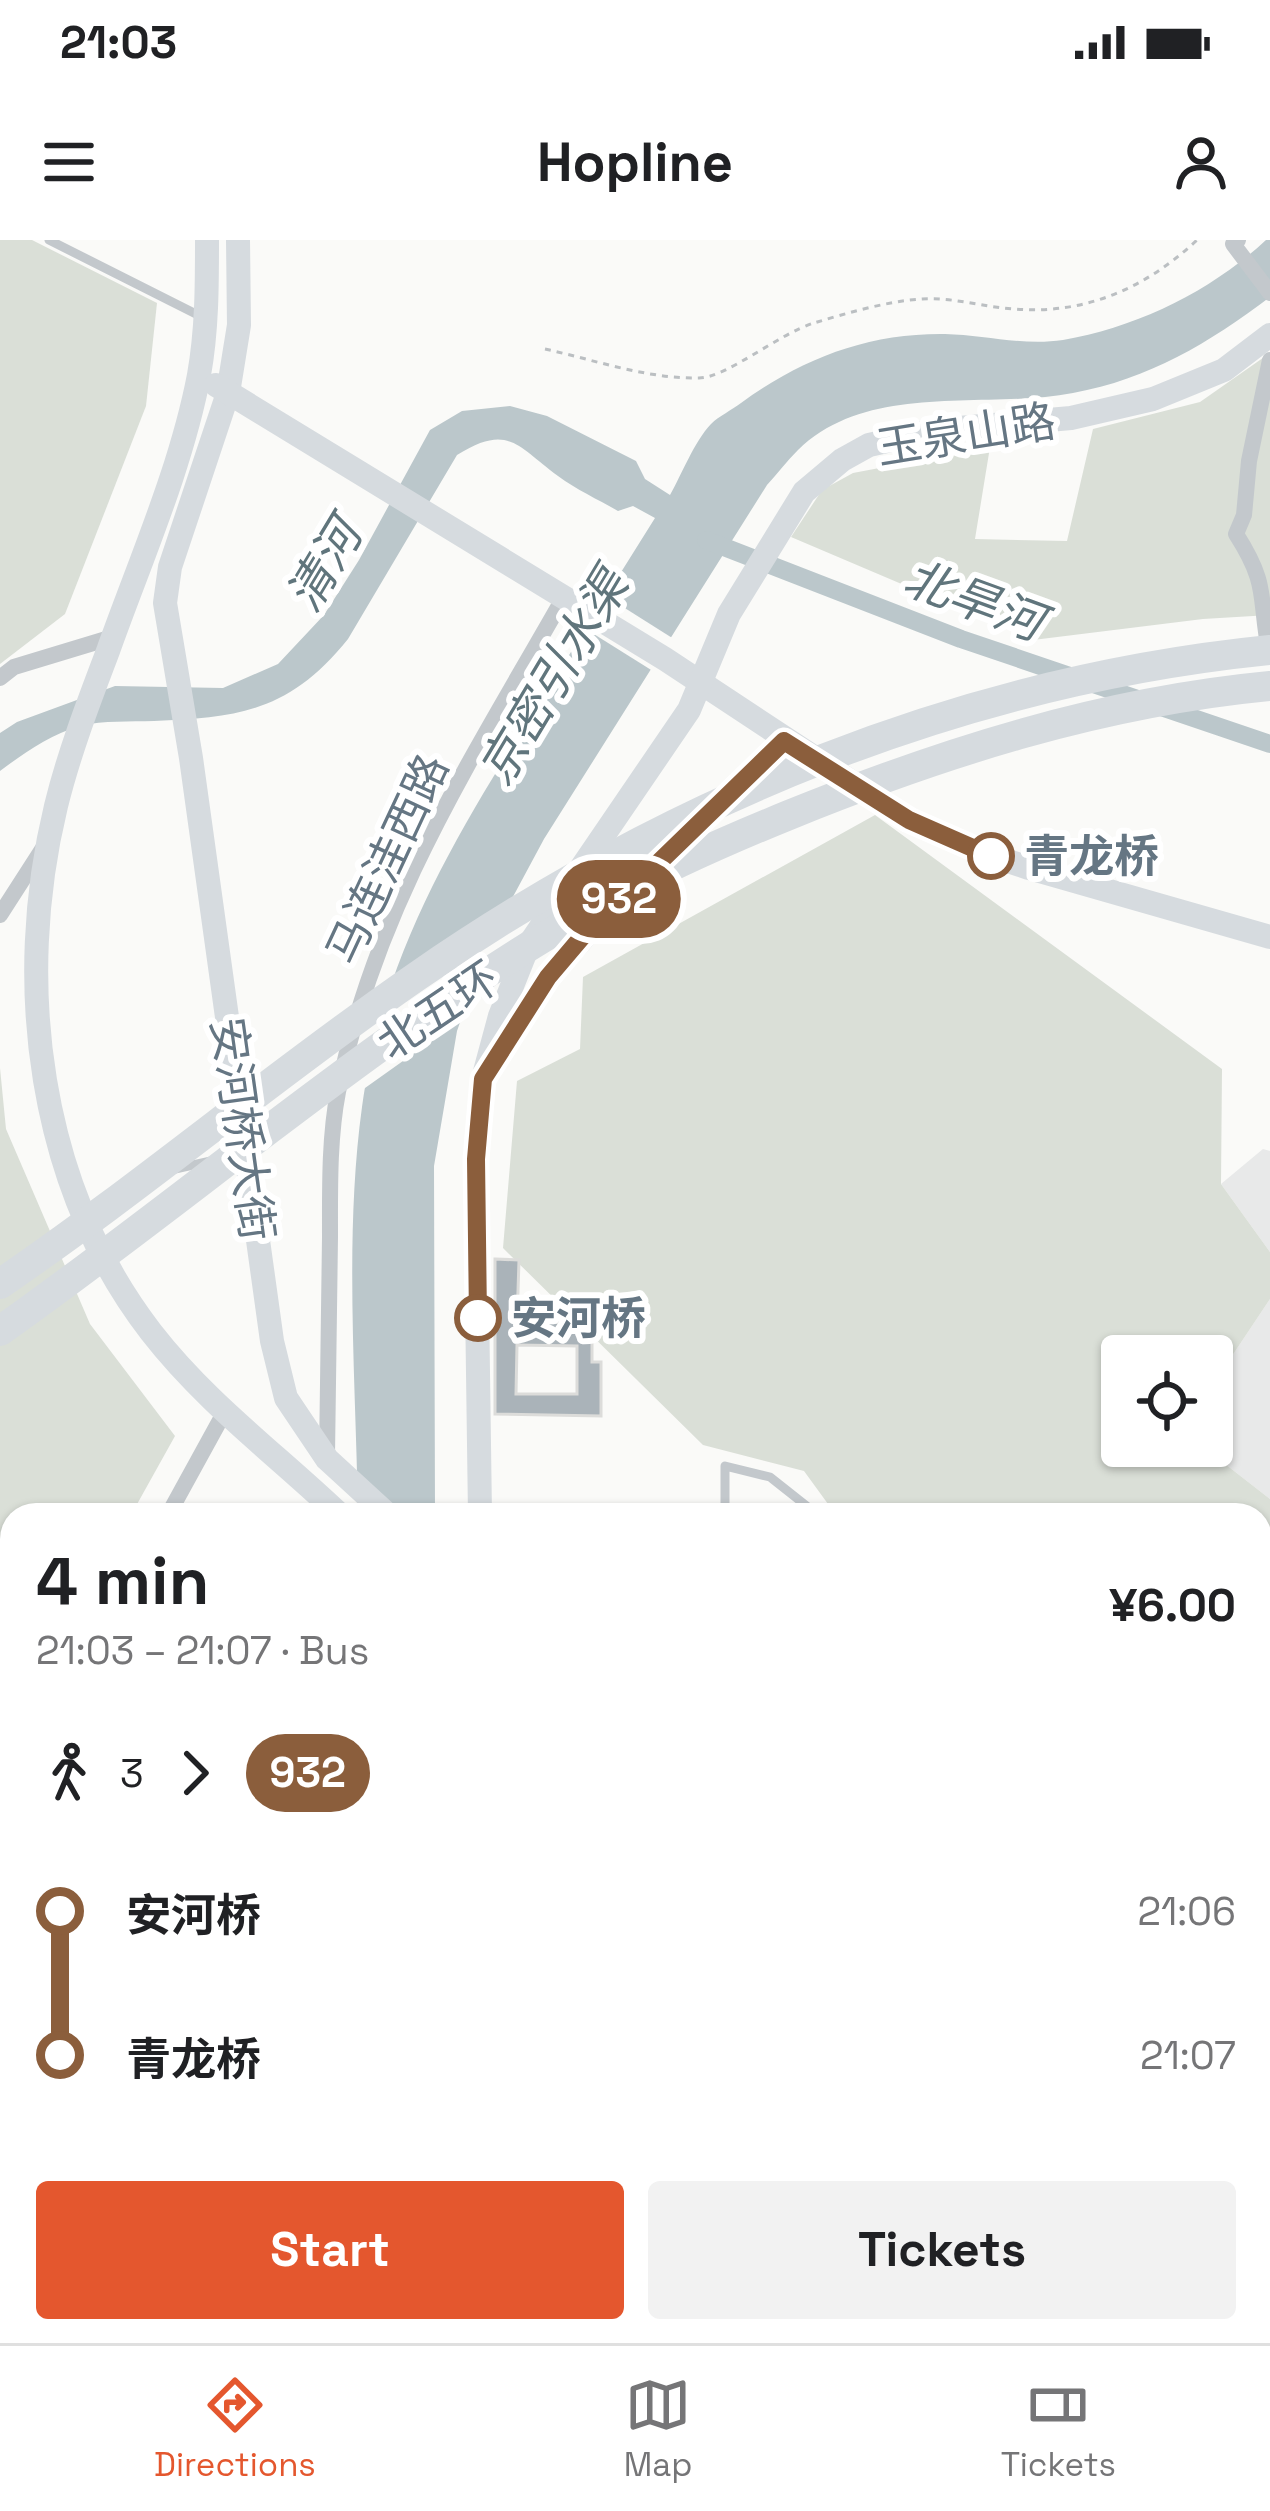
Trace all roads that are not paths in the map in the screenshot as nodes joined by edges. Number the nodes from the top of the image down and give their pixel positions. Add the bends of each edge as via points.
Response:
1 (49, 240) edge
2 (207, 240) edge
3 (238, 240) edge
4 (1236, 242) edge
5 (1270, 293) edge
6 (206, 320) junction
7 (1270, 335) edge
8 (1270, 360) edge
9 (199, 375) junction
10 (228, 392) junction
11 (575, 604) junction
12 (110, 645) junction
13 (1270, 653) edge
14 (0, 678) edge
15 (700, 684) junction
16 (1270, 686) edge
17 (784, 741) junction
18 (50, 837) junction
19 (0, 915) edge
20 (1270, 937) edge
21 (483, 1079) junction
22 (246, 1154) junction
23 (175, 1169) dead end
24 (0, 1284) edge
25 (0, 1330) edge
26 (224, 1413) junction
27 (327, 1459) junction
28 (175, 1503) edge
29 (323, 1503) edge
30 (375, 1503) edge
31 (480, 1503) edge
32 (725, 1503) edge
33 (802, 1503) edge

1 - 6 lane
2 - 6 street
3 - 10 street via 239,325
4 - 5 street
6 - 9 street
7 - 15 street, 玉泉山路 via 1224,370 1153,399 868,445 818,478 778,532 729,614
8 - 13 street via 1237,534 1264,577
9 - 10 street
9 - 12 street
10 - 11 street
10 - 22 street, 安河桥大街 via 165,603
11 - 15 street
11 - 27 street, 马连洼西路 via 418,856 359,1006 337,1096 330,1181
12 - 14 street via 14,667
12 - 18 street
13 - 24 highway, 北五环 via 1148,666 1004,698 882,736 663,829 416,977
15 - 17 street
15 - 21 street, 玉泉山路 via 528,946
16 - 25 highway, 北五环 via 1046,725 844,792 663,871 435,1010
17 - 20 street via 909,820 978,851
17 - 21 street via 582,937
18 - 19 street
18 - 26 street via 36,934 37,1017 62,1153 105,1262 151,1332
21 - 31 street, 玉泉山路 via 476,1159
22 - 23 lane
22 - 27 street, 安河桥大街 via 286,1398
26 - 28 street
26 - 29 street
27 - 30 street, 安河桥大街
32 - 33 lane via 724,1466 770,1478

